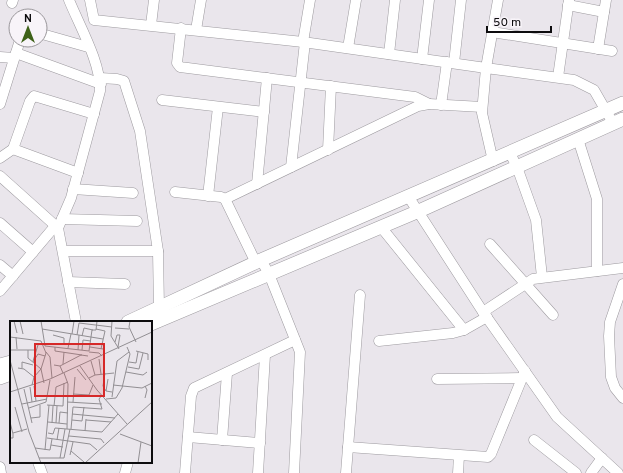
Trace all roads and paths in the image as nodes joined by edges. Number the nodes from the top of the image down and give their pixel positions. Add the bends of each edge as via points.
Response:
1 (69, 0) edge
2 (90, 0) edge
3 (154, 0) edge
4 (201, 0) edge
5 (308, 0) edge
6 (356, 0) edge
7 (395, 0) edge
8 (429, 0) edge
9 (461, 0) edge
10 (498, 0) edge
11 (606, 0) edge
12 (568, 2) edge
13 (604, 12) junction
14 (150, 25) junction
15 (181, 28) junction
16 (196, 30) junction
17 (492, 32) junction
18 (48, 36) edge
19 (304, 42) junction
20 (564, 43) junction
21 (88, 47) junction
22 (17, 48) edge
23 (348, 48) junction
24 (598, 49) junction
25 (612, 52) dead end
26 (389, 54) junction
27 (15, 55) junction
28 (0, 57) edge
29 (422, 59) junction
30 (450, 63) junction
31 (486, 68) junction
32 (558, 77) junction
33 (267, 78) junction
34 (100, 81) junction
35 (301, 82) junction
36 (331, 86) junction
37 (162, 100) dead end
38 (623, 103) edge
39 (0, 104) edge
40 (429, 104) junction
41 (441, 105) junction
42 (218, 107) junction
43 (482, 107) junction
44 (606, 111) junction
45 (264, 112) junction
46 (94, 114) junction
47 (618, 121) edge
48 (578, 139) junction
49 (13, 149) junction
50 (328, 150) junction
51 (510, 153) junction
52 (0, 158) edge
53 (493, 161) junction
54 (291, 167) junction
55 (517, 167) junction
56 (78, 173) junction
57 (0, 176) edge
58 (257, 184) junction
59 (73, 189) junction
60 (175, 192) dead end
61 (133, 193) dead end
62 (208, 196) junction
63 (408, 196) junction
64 (225, 199) junction
65 (419, 211) junction
66 (137, 221) dead end
67 (0, 223) edge
68 (58, 224) junction
69 (381, 227) junction
70 (490, 244) dead end
71 (63, 251) junction
72 (158, 251) junction
73 (33, 252) junction
74 (258, 261) junction
75 (0, 265) edge
76 (623, 268) edge
77 (597, 271) junction
78 (269, 274) junction
79 (13, 276) junction
80 (542, 277) junction
81 (68, 282) junction
82 (125, 284) dead end
83 (523, 284) junction
84 (623, 284) edge
85 (0, 290) edge
86 (360, 295) dead end
87 (159, 308) junction
88 (485, 315) junction
89 (552, 315) dead end
90 (76, 321) edge
91 (130, 321) edge
92 (152, 324) edge
93 (464, 330) junction
94 (296, 340) junction
95 (379, 341) dead end
96 (265, 355) junction
97 (10, 362) edge
98 (0, 366) edge
99 (227, 373) junction
100 (10, 374) edge
101 (524, 375) junction
102 (0, 378) edge
103 (437, 379) dead end
104 (623, 398) edge
105 (188, 437) junction
106 (222, 440) junction
107 (534, 440) dead end
108 (260, 443) junction
109 (348, 447) junction
110 (459, 456) junction
111 (602, 458) junction
112 (38, 463) edge
113 (128, 463) edge
114 (0, 467) edge
115 (1, 473) edge
116 (42, 473) edge
117 (125, 473) edge
118 (185, 473) edge
119 (258, 473) edge
120 (294, 473) edge
121 (346, 473) edge
122 (458, 473) edge
123 (576, 473) edge
124 (591, 473) edge
125 (618, 473) edge

1 - 21 street
2 - 14 street via 94,20
3 - 14 street
4 - 16 street
5 - 19 street
6 - 23 street
7 - 26 street
8 - 29 street
9 - 30 street
10 - 17 street
11 - 13 street
12 - 13 street
12 - 20 street
13 - 24 street
14 - 15 street
15 - 16 street
15 - 33 street via 177,63 180,67
16 - 19 street
17 - 20 street
17 - 31 street
18 - 21 street
19 - 23 street
19 - 35 street
20 - 24 street
20 - 32 street
21 - 34 street
22 - 27 street
23 - 26 street
24 - 25 street
26 - 29 street
27 - 28 street
27 - 34 street
27 - 39 street
29 - 30 street
30 - 31 street
30 - 41 street
31 - 32 street
31 - 43 street
32 - 44 street via 589,86 597,94
33 - 35 street
33 - 45 street
34 - 46 street
34 - 72 street via 118,79 124,82 139,122
35 - 36 street
35 - 54 street
36 - 40 street via 415,97
36 - 50 street
37 - 42 street
38 - 44 street
40 - 41 street
40 - 50 street via 418,106
41 - 43 street
42 - 45 street
42 - 62 street
43 - 53 street
44 - 47 street
44 - 51 street
45 - 58 street
46 - 49 street via 34,96
46 - 56 street
47 - 48 street
48 - 55 street
48 - 77 street via 597,199
49 - 52 street
49 - 56 street
50 - 54 street
51 - 53 street
51 - 55 street
53 - 63 street
54 - 58 street
55 - 65 street
55 - 80 street via 536,220
56 - 59 street
57 - 68 street
58 - 64 street
59 - 61 street
59 - 68 street
60 - 62 street
62 - 64 street
63 - 65 street
63 - 74 street
64 - 74 street
65 - 69 street
65 - 88 street
66 - 68 street
67 - 73 street
68 - 71 street
68 - 73 street
69 - 78 street
69 - 93 street
70 - 83 street
71 - 72 street
71 - 81 street
72 - 87 street
73 - 79 street
74 - 78 street
74 - 87 street
75 - 79 street
76 - 77 street
77 - 80 street
78 - 92 street
78 - 94 street
79 - 85 street
80 - 83 street
81 - 82 street
81 - 90 street
83 - 88 street
83 - 89 street
84 - 104 street via 610,322 609,336 611,378 614,388
86 - 109 street
87 - 91 street
88 - 93 street
88 - 101 street
93 - 95 street
94 - 96 street
94 - 120 street via 301,358
96 - 99 street
96 - 108 street
97 - 98 street
99 - 105 street via 194,388
99 - 106 street
100 - 102 street
101 - 103 street
101 - 110 street via 491,454 483,458
101 - 111 street via 557,417
105 - 106 street
105 - 118 street
106 - 108 street
107 - 123 street
108 - 119 street
109 - 110 street
109 - 121 street
110 - 122 street
111 - 124 street
111 - 125 street
112 - 116 street
113 - 117 street
114 - 115 street

